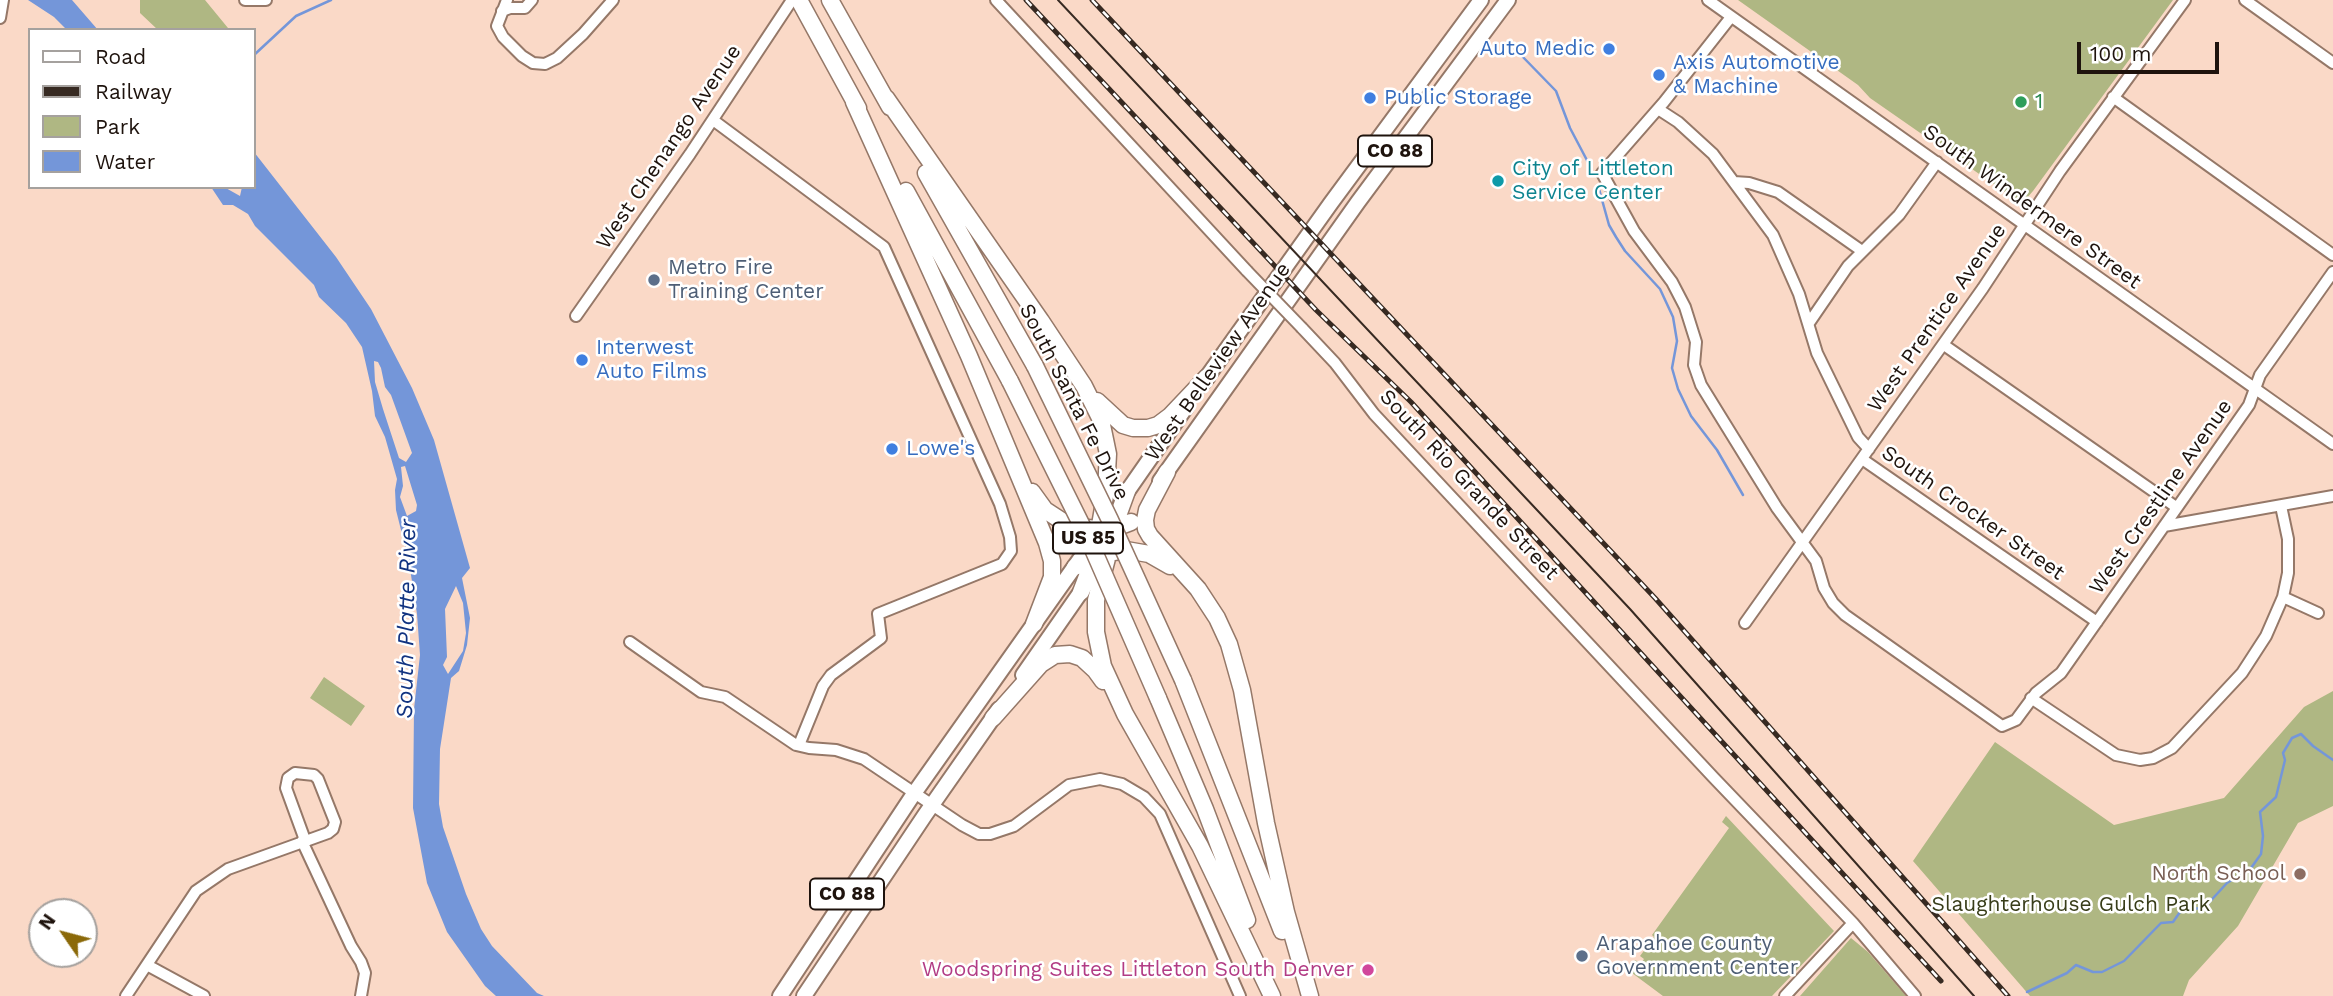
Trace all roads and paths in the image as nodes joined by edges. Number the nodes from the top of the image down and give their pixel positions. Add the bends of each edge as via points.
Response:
1 (3, 0) edge
2 (245, 0) edge
3 (266, 0) edge
4 (532, 0) edge
5 (613, 0) edge
6 (792, 0) edge
7 (799, 0) edge
8 (830, 0) edge
9 (996, 0) edge
10 (1481, 0) edge
11 (1508, 0) edge
12 (1708, 0) edge
13 (2185, 0) edge
14 (2245, 0) edge
15 (505, 6) edge
16 (1731, 17) junction
17 (0, 18) edge
18 (2333, 63) edge
19 (2113, 97) junction
20 (886, 98) junction
21 (854, 102) junction
22 (1658, 109) junction
23 (713, 120) junction
24 (1937, 162) junction
25 (1734, 181) junction
26 (2024, 226) junction
27 (1862, 250) junction
28 (2333, 255) edge
29 (2333, 272) edge
30 (576, 316) dead end
31 (1809, 323) junction
32 (1944, 345) junction
33 (1207, 377) junction
34 (1084, 387) junction
35 (2256, 389) junction
36 (2333, 444) edge
37 (1869, 449) junction
38 (1862, 459) junction
39 (1013, 460) junction
40 (1167, 472) junction
41 (1127, 491) joint
42 (2333, 496) edge
43 (2281, 506) junction
44 (2176, 507) junction
45 (1130, 522) junction
46 (2164, 526) junction
47 (1108, 529) junction
48 (1803, 542) junction
49 (1102, 553) junction
50 (1075, 567) junction
51 (1081, 592) joint
52 (2283, 597) junction
53 (2318, 613) dead end
54 (2097, 622) junction
55 (1745, 623) dead end
56 (1034, 624) junction
57 (630, 642) dead end
58 (1235, 663) junction
59 (2031, 698) junction
60 (1125, 714) junction
61 (993, 718) junction
62 (799, 746) junction
63 (915, 792) junction
64 (932, 804) junction
65 (303, 841) junction
66 (1853, 923) junction
67 (147, 965) junction
68 (125, 996) edge
69 (204, 996) edge
70 (361, 996) edge
71 (780, 996) edge
72 (804, 996) edge
73 (1240, 996) edge
74 (1273, 996) edge
75 (1308, 996) edge
76 (1785, 996) edge
77 (1915, 996) edge

1 - 17 street
2 - 3 street
4 - 15 street via 525,8
5 - 15 street via 558,58 545,64 522,56 503,37 497,26
6 - 23 street, West Chenango Avenue
7 - 21 highway, US 85
8 - 20 highway, South Santa Fe Drive / US 85
9 - 66 street, South Rio Grande Street, bridge via 1335,363 1385,425
10 - 33 main road, West Belleview Avenue / CO 88
11 - 40 main road, West Belleview Avenue / CO 88 via 1357,202
12 - 16 street, South Windermere Street
13 - 19 street, West Prentice Avenue
14 - 18 street
16 - 22 street
16 - 24 street, South Windermere Street
19 - 26 street, West Prentice Avenue
19 - 28 street
20 - 34 highway
20 - 75 highway, South Santa Fe Drive / US 85, bridge via 1034,366 1110,520 1183,680
21 - 39 highway
21 - 74 highway, US 85, bridge via 1010,381 1089,540 1209,821
22 - 25 street, South Crocker Street via 1698,139
22 - 48 street via 1602,173 1685,307 1696,342 1694,365 1701,384
23 - 30 street, West Chenango Avenue
23 - 62 street via 884,247 1000,504 1010,537 1011,551 1002,564 878,614 881,638 823,686
24 - 26 street, South Windermere Street
24 - 27 street via 1899,215
25 - 27 street via 1778,192
25 - 31 street, South Crocker Street via 1773,234
26 - 32 street, West Prentice Avenue
26 - 35 street, South Windermere Street
27 - 31 street
29 - 35 street, West Crestline Avenue via 2260,375
31 - 37 street, South Crocker Street via 1817,353 1858,437
32 - 37 street, West Prentice Avenue
32 - 44 street
33 - 34 highway via 1163,422 1143,429 1116,421
33 - 41 main road, West Belleview Avenue / CO 88
34 - 47 highway via 1101,419 1108,454
35 - 36 street, South Windermere Street
35 - 44 street, West Crestline Avenue
37 - 38 street, West Prentice Avenue
38 - 48 street, West Prentice Avenue
38 - 54 street, South Crocker Street
39 - 47 highway via 1051,515 1078,528
39 - 56 highway via 1052,561 1052,577
40 - 45 main road, West Belleview Avenue / CO 88
40 - 58 highway via 1147,510 1146,529 1206,602
41 - 47 highway
42 - 43 street
43 - 46 street
43 - 52 street via 2289,557
44 - 46 street, West Crestline Avenue
45 - 47 highway
45 - 49 main road, West Belleview Avenue / CO 88
46 - 54 street, West Crestline Avenue
47 - 49 highway
47 - 50 main road, CO 88
48 - 55 street, West Prentice Avenue
48 - 59 street, West Crestline Avenue via 1833,603 1845,615 2002,726 2016,720
49 - 50 highway
49 - 51 highway
49 - 58 highway via 1141,551 1170,567 1214,618
49 - 60 highway via 1096,632 1103,666
50 - 56 main road, CO 88
51 - 61 main road, CO 88
52 - 53 street
52 - 59 street via 2266,636 2242,673 2162,754 2140,760 2116,755
54 - 59 street, West Crestline Avenue via 2061,673
56 - 63 main road, CO 88
57 - 62 street via 701,692 725,697
58 - 75 highway via 1286,912
60 - 61 highway via 1091,666 1076,656 1060,654 1041,664
60 - 74 highway via 1200,846
61 - 64 main road, CO 88
62 - 63 street via 864,759
63 - 64 street
63 - 71 main road, CO 88
64 - 72 main road, CO 88
64 - 73 street via 979,834 990,834 1014,827 1069,785 1100,779 1122,784 1144,797 1160,814
65 - 65 street via 328,833 335,822 318,779 295,773 286,788
65 - 67 street via 228,869 196,891
65 - 70 street via 365,972
66 - 76 street
66 - 77 street, South Rio Grande Street
67 - 68 street
67 - 69 street

